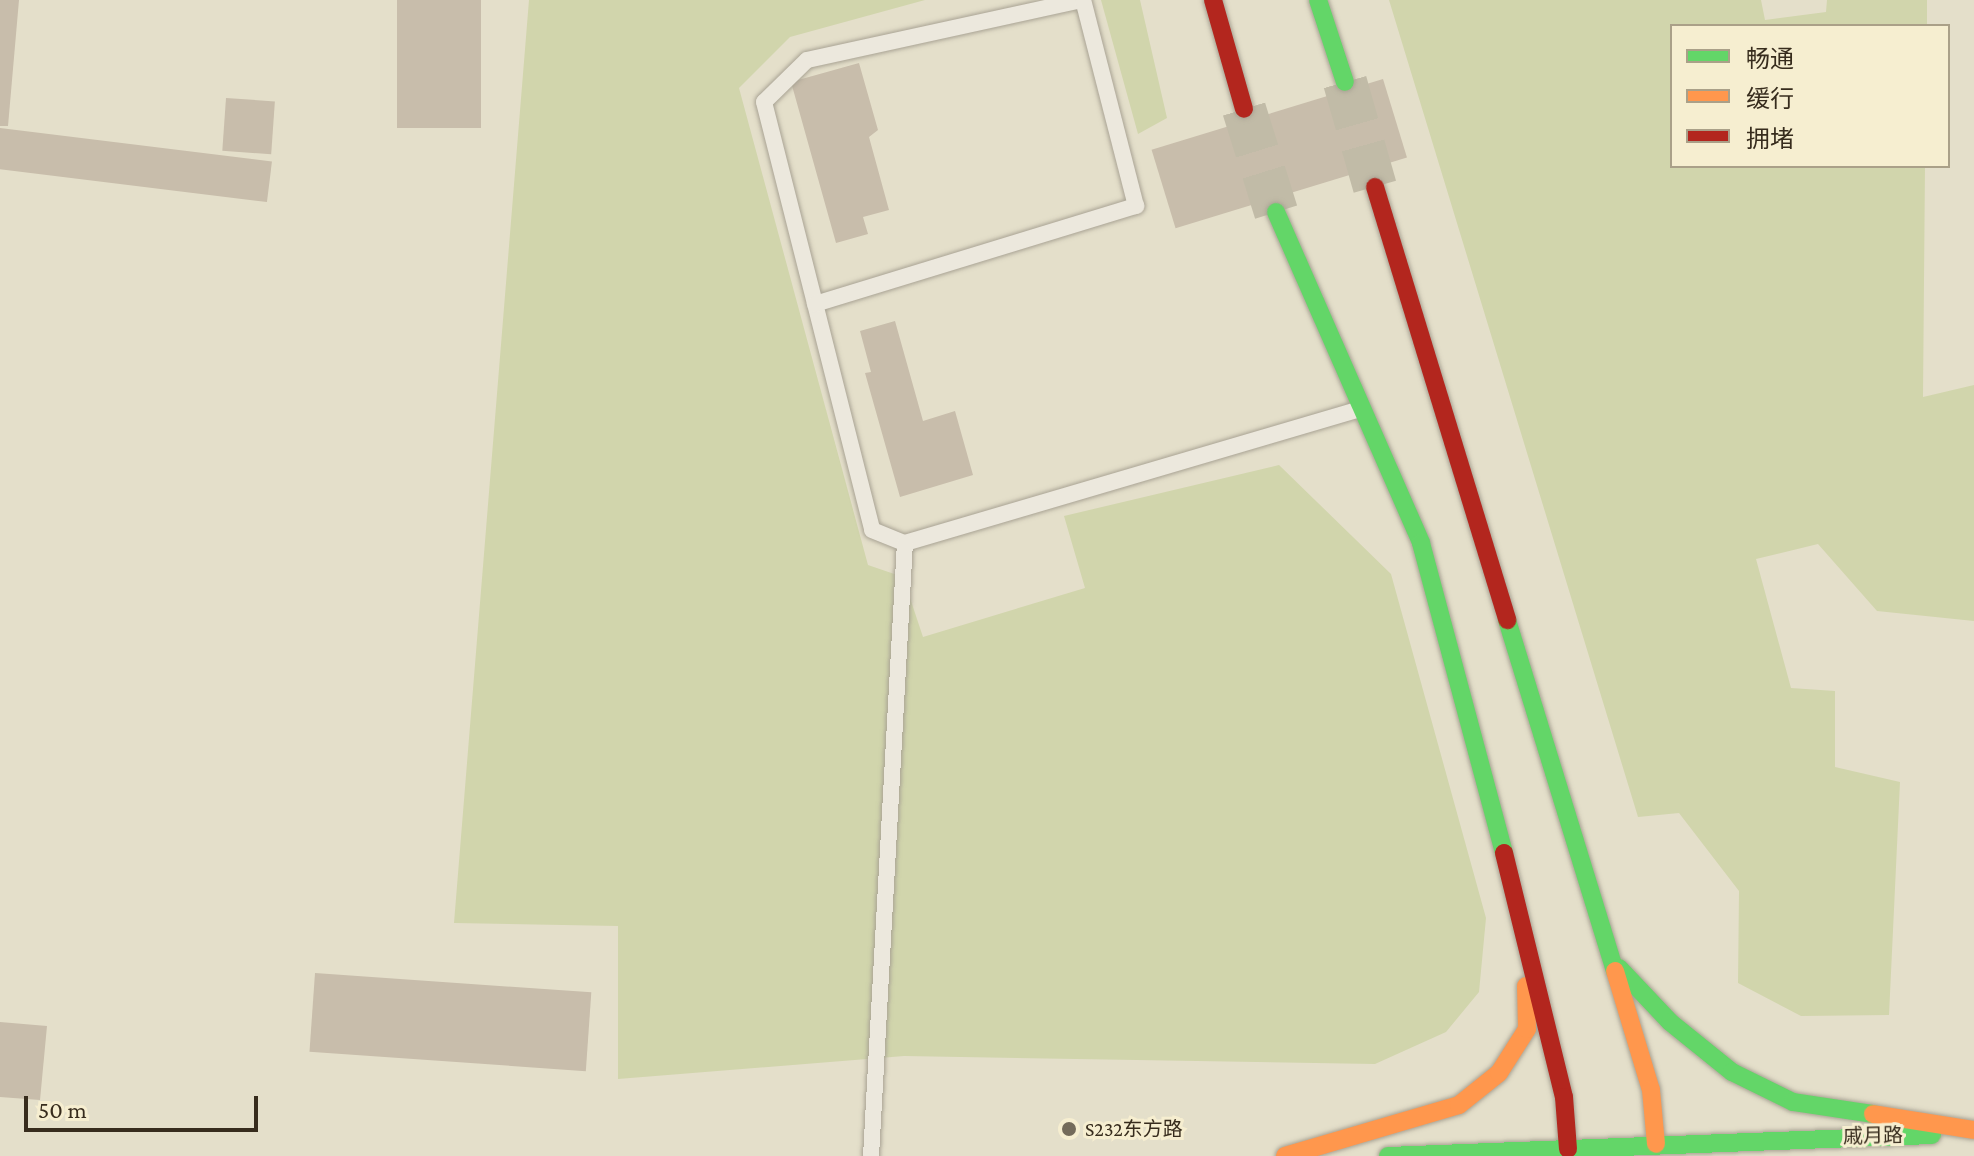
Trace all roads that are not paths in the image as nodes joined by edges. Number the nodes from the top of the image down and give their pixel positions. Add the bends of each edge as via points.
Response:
1 (1082, 0) edge
2 (1213, 0) edge
3 (1318, 0) edge
4 (1345, 82) tunnel mouth
5 (1244, 109) tunnel mouth
6 (1375, 187) tunnel mouth
7 (1276, 212) tunnel mouth
8 (815, 304) junction
9 (1362, 409) junction
10 (905, 543) junction
11 (1524, 927) junction
12 (1614, 962) junction
13 (1974, 1132) edge
14 (1657, 1150) edge
15 (1568, 1153) edge
16 (871, 1156) edge
17 (1285, 1156) edge
18 (1388, 1156) edge

1 - 8 lane via 1136,206
1 - 8 lane via 807,60 764,102
2 - 5 main road
3 - 4 main road
6 - 12 main road
7 - 9 main road
8 - 10 lane via 872,530
9 - 10 lane
9 - 11 main road via 1421,543
10 - 16 lane
11 - 15 main road via 1564,1097
11 - 17 main road via 1527,1029 1499,1073 1459,1105
12 - 13 main road via 1670,1022 1732,1072 1793,1102
12 - 14 main road via 1651,1090
13 - 14 main road, 戚月路
14 - 15 main road, 戚月路
15 - 18 main road, 戚月路

